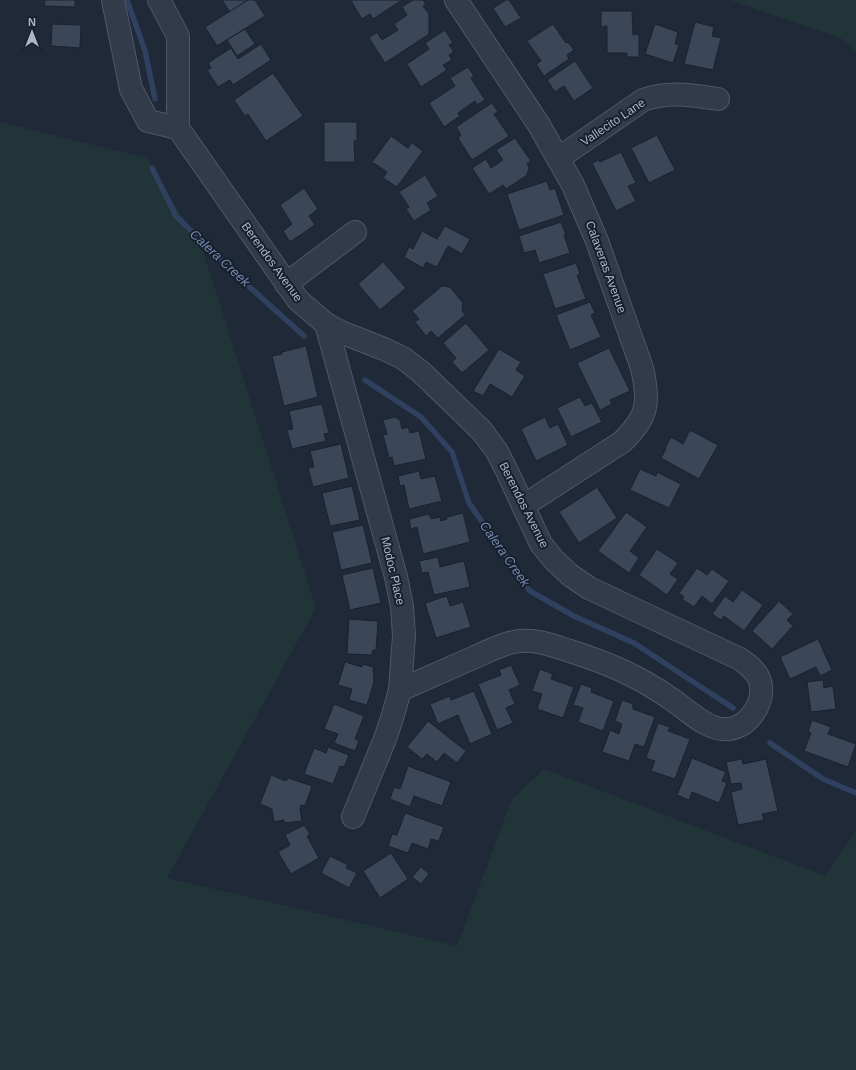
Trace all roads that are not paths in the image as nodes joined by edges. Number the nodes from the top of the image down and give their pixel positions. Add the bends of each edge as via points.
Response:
1 (113, 0) edge
2 (159, 0) edge
3 (456, 0) edge
4 (718, 99) dead end
5 (178, 128) junction
6 (559, 158) junction
7 (355, 232) dead end
8 (286, 284) junction
9 (326, 324) junction
10 (523, 506) junction
11 (400, 690) junction
12 (353, 817) dead end

1 - 5 street via 131,89 148,121
2 - 5 street via 178,36
3 - 6 street, Calaveras Avenue
4 - 6 street, Vallecito Lane via 670,94 643,100
5 - 8 street, Berendos Avenue
6 - 10 street, Calaveras Avenue via 577,192 597,241 642,368 647,400 643,416 622,442
7 - 8 street
8 - 9 street, Berendos Avenue via 298,300
9 - 10 street, Berendos Avenue via 396,355 421,372 482,432 496,450
9 - 11 street, Modoc Place via 402,606 404,636
10 - 11 street, Berendos Avenue via 541,544 570,575 589,588 740,659 752,668 760,680 762,692 759,704 751,716 742,725 729,729 717,728 627,672 560,648 528,640 496,648
11 - 12 street, Modoc Place via 389,727

